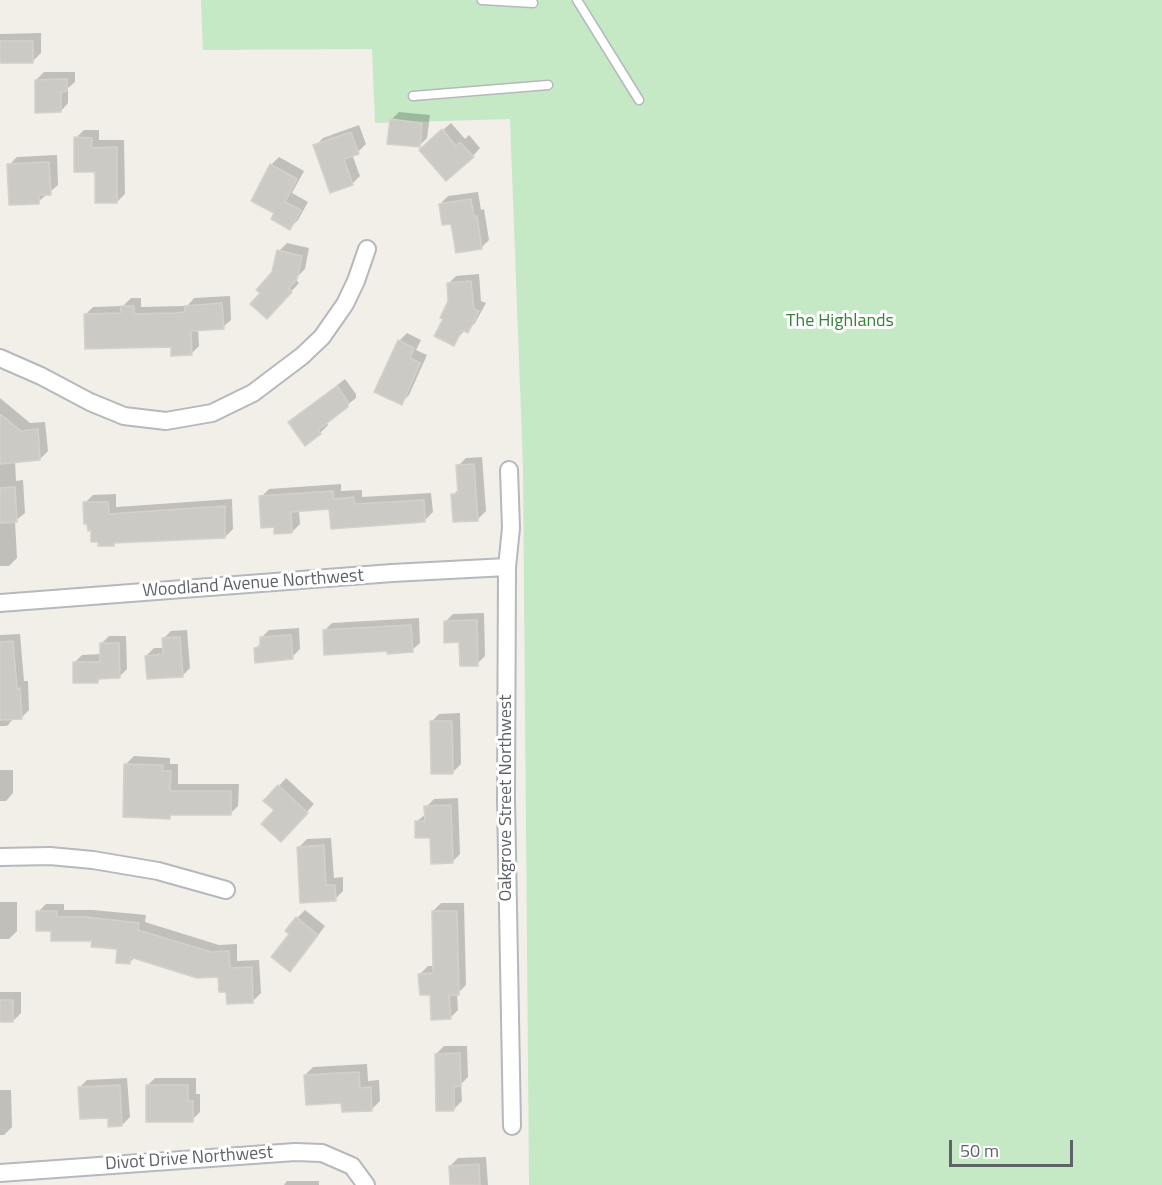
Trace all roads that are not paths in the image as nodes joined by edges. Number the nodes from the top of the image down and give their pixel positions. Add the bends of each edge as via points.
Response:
1 (482, 0) edge
2 (577, 0) edge
3 (533, 3) dead end
4 (548, 85) dead end
5 (413, 96) dead end
6 (639, 100) dead end
7 (367, 249) dead end
8 (0, 358) edge
9 (509, 470) dead end
10 (507, 567) junction
11 (0, 603) edge
12 (0, 857) edge
13 (226, 890) dead end
14 (512, 1126) dead end
15 (0, 1173) edge
16 (366, 1185) edge

1 - 3 lane
2 - 6 lane
4 - 5 lane
7 - 8 street via 345,304 322,337 254,393 213,412 166,421 124,416
9 - 10 street, Oakgrove Street Northwest via 511,528
10 - 11 street, Woodland Avenue Northwest
10 - 14 street, Oakgrove Street Northwest via 506,799
12 - 13 street via 93,860 158,871
15 - 16 street, Divot Drive Northwest via 294,1152 322,1153 352,1166

